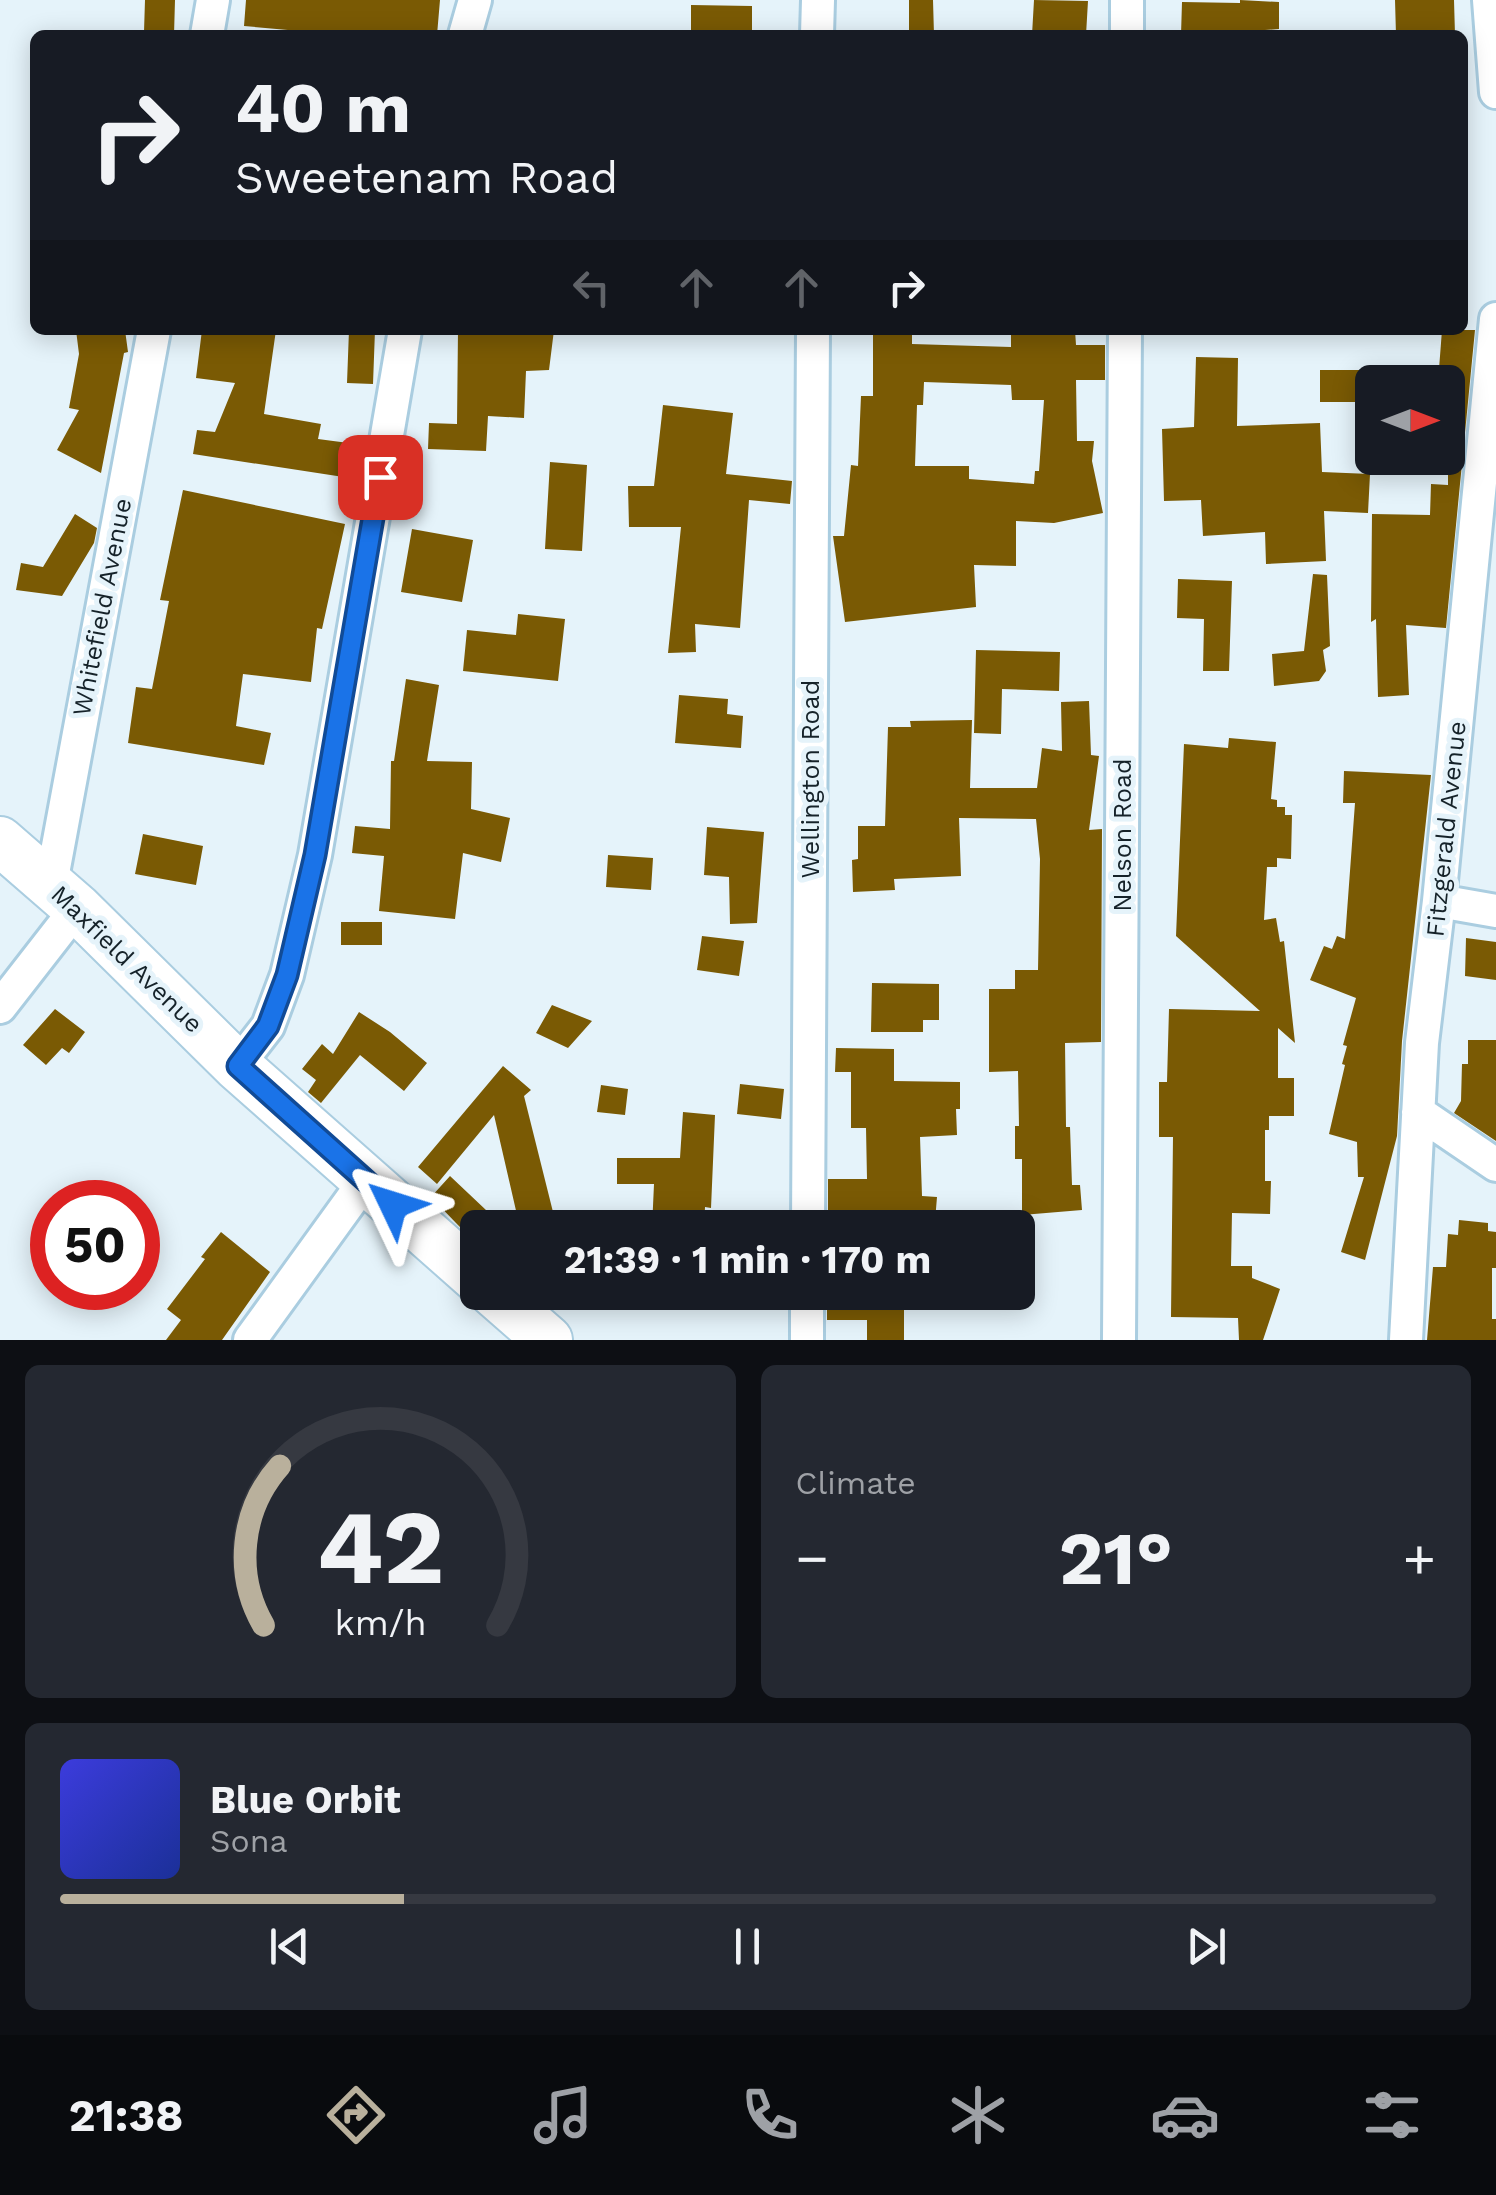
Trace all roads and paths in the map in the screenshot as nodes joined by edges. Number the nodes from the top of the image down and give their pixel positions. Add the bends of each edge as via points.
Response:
1 (213, 0) edge
2 (475, 0) edge
3 (818, 0) edge
4 (1127, 0) edge
5 (1489, 0) edge
6 (208, 30) edge
7 (466, 30) edge
8 (817, 30) edge
9 (1127, 30) edge
10 (1496, 92) edge
11 (1496, 318) edge
12 (153, 335) edge
13 (404, 335) edge
14 (813, 335) edge
15 (1125, 335) edge
16 (0, 841) edge
17 (64, 896) junction
18 (1440, 901) junction
19 (1496, 911) edge
20 (0, 1007) edge
21 (238, 1066) junction
22 (1418, 1112) junction
23 (1496, 1165) edge
24 (365, 1181) junction
25 (808, 1210) edge
26 (460, 1263) edge
27 (514, 1310) edge
28 (807, 1310) edge
29 (250, 1340) edge
30 (548, 1340) edge
31 (807, 1340) edge
32 (1119, 1340) edge
33 (1406, 1340) edge

1 - 6 street
2 - 7 street
3 - 8 street
4 - 9 street
5 - 10 street
11 - 18 street, Fitzgerald Avenue
12 - 17 street, Whitefield Avenue
13 - 21 street via 315,855 287,975 268,1026
14 - 25 street, Wellington Road
15 - 32 street, Nelson Road
16 - 17 main road, Maxfield Avenue
17 - 20 street
17 - 21 main road, Maxfield Avenue
18 - 19 street
18 - 22 street, Fitzgerald Avenue
21 - 24 main road, Maxfield Avenue
22 - 23 street
22 - 33 street, Fitzgerald Avenue
24 - 26 main road, Maxfield Avenue
24 - 29 street
27 - 30 main road
28 - 31 street

